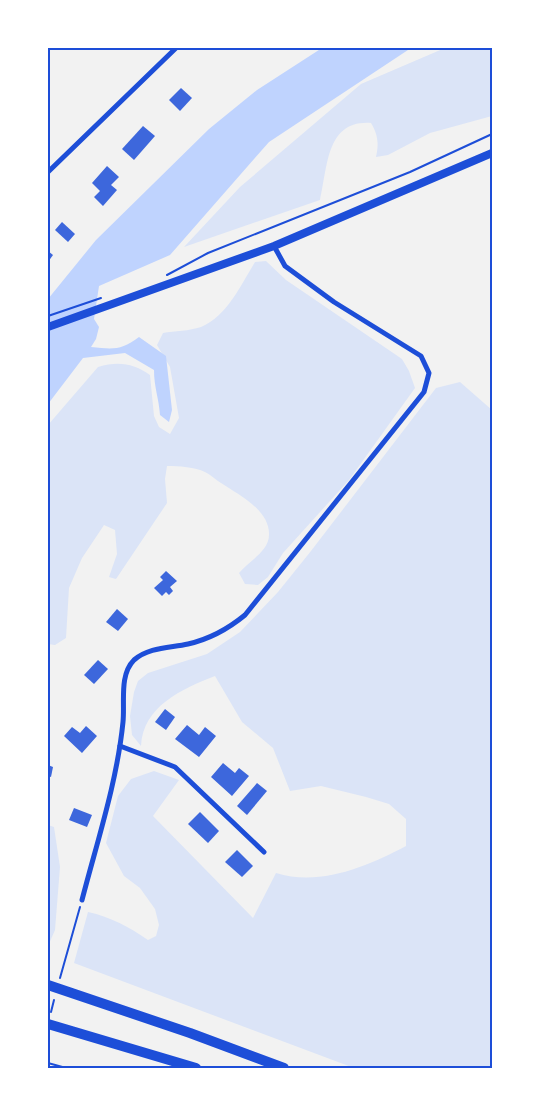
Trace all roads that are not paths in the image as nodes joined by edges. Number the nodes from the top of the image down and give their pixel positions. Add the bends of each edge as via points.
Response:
1 (176, 48) edge
2 (492, 153) edge
3 (48, 172) edge
4 (274, 246) junction
5 (48, 327) edge
6 (120, 746) junction
7 (264, 852) dead end
8 (82, 900) road end
9 (48, 985) edge
10 (48, 1024) edge
11 (196, 1068) edge
12 (284, 1068) edge

1 - 3 street
2 - 4 main road
4 - 5 main road
4 - 6 street via 285,266 334,302 421,356 429,373 424,392 245,615 214,636 151,650 127,669
6 - 7 street via 175,767
6 - 8 street
9 - 12 highway
10 - 11 highway

